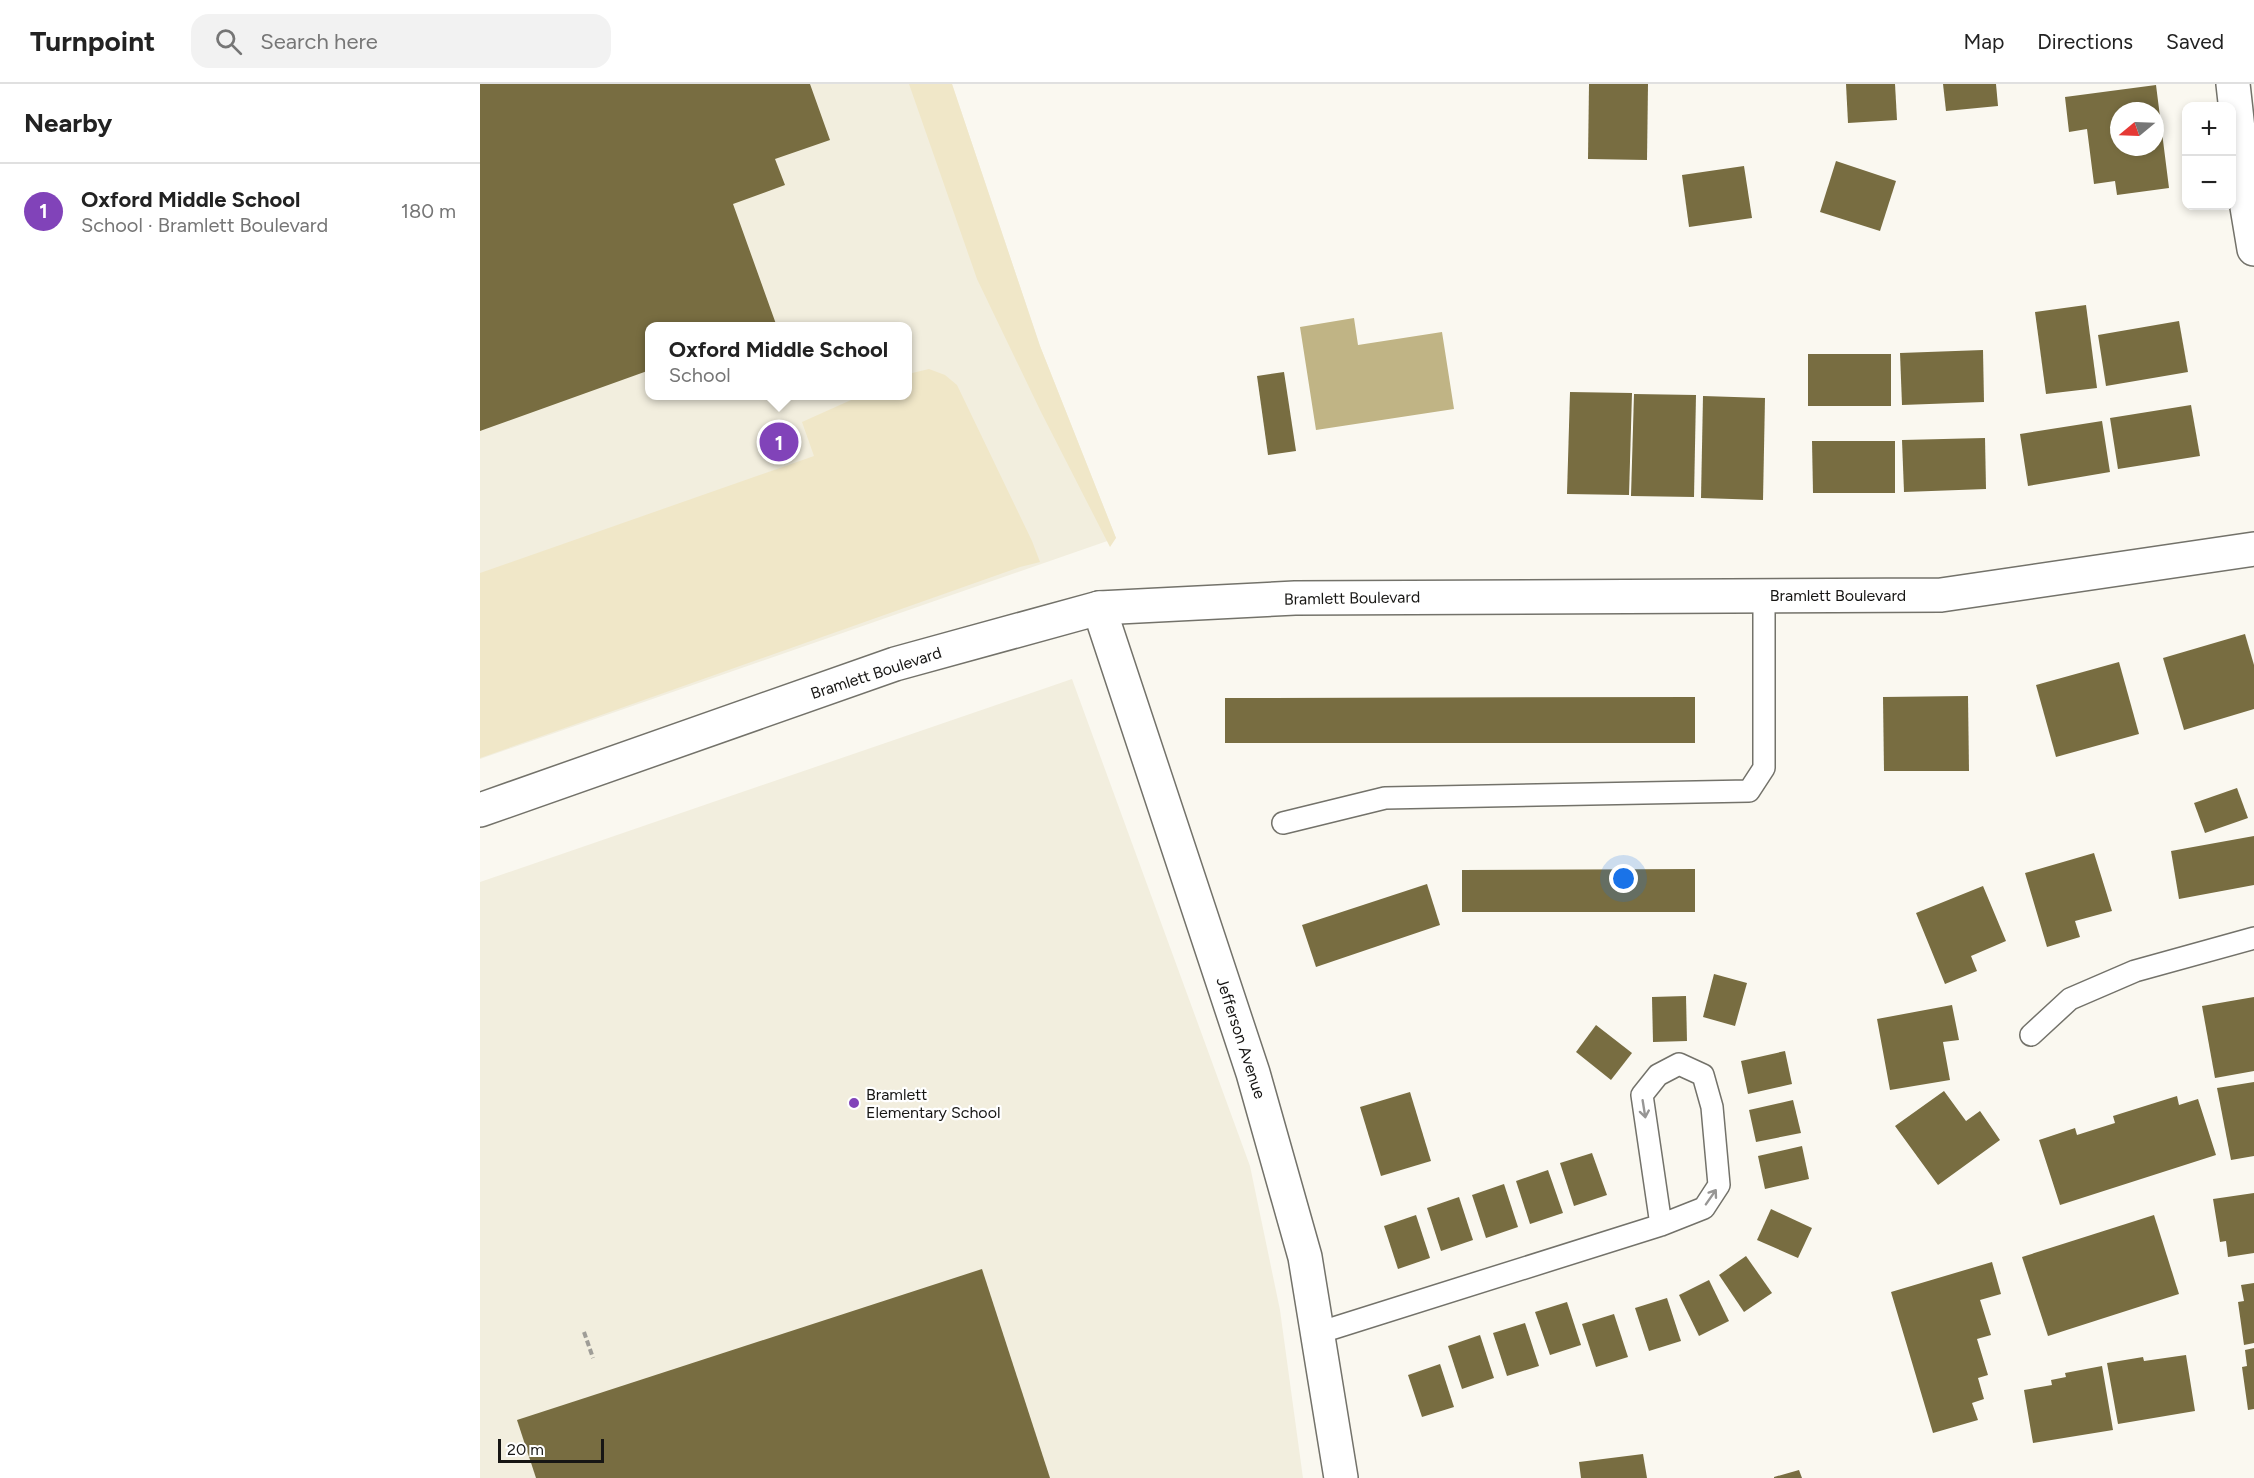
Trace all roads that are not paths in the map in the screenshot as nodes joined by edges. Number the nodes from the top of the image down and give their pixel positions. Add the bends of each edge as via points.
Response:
1 (2233, 84) edge
2 (2254, 249) edge
3 (2254, 549) edge
4 (1764, 596) junction
5 (1099, 608) junction
6 (480, 810) edge
7 (1283, 823) dead end
8 (2254, 938) edge
9 (2031, 1035) dead end
10 (1661, 1225) junction
11 (1318, 1333) junction
12 (1341, 1478) edge

1 - 2 street
3 - 4 street, Bramlett Boulevard via 1941,595
4 - 5 street, Bramlett Boulevard via 1295,598
4 - 7 lane via 1764,768 1749,791 1385,798
5 - 6 street, Bramlett Boulevard via 895,664
5 - 11 street, Jefferson Avenue via 1253,1072 1305,1257
8 - 9 lane via 2135,971 2070,999
10 -> 10 lane via 1704,1208 1719,1185 1712,1107 1703,1075 1679,1064 1658,1075 1642,1095
10 - 11 lane
11 - 12 street, Jefferson Avenue

